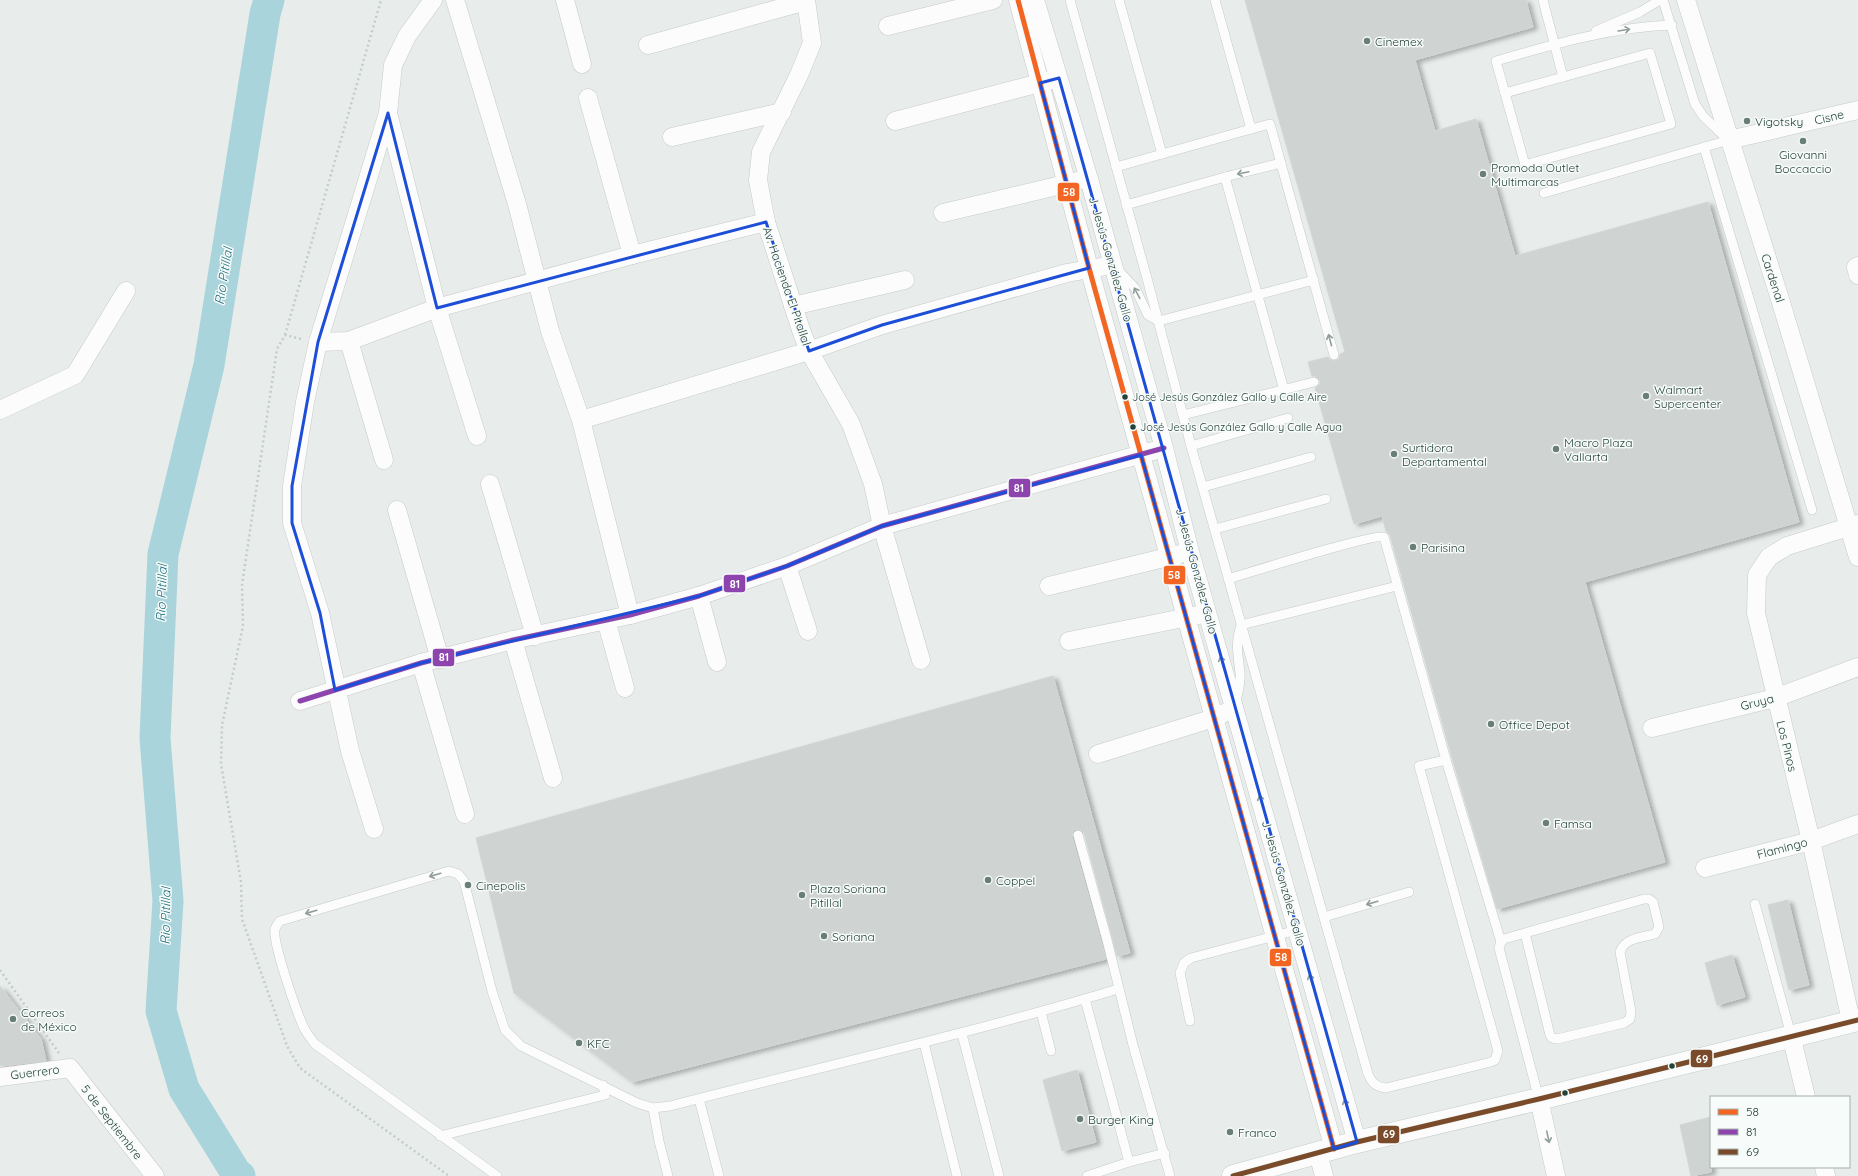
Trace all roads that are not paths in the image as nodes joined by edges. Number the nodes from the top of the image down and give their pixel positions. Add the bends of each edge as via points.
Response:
1 (433, 0) edge
2 (454, 0) edge
3 (565, 0) edge
4 (806, 0) edge
5 (993, 0) edge
6 (1018, 0) edge
7 (1036, 0) edge
8 (1070, 0) edge
9 (1215, 0) edge
10 (1543, 0) edge
11 (1660, 0) edge
12 (1663, 0) edge
13 (1686, 0) edge
14 (1122, 1) edge
15 (1672, 25) junction
16 (888, 26) dead end
17 (1586, 36) junction
18 (1555, 44) junction
19 (648, 46) dead end
20 (582, 64) dead end
21 (1563, 77) junction
22 (1059, 78) junction
23 (1040, 83) junction
24 (1505, 93) junction
25 (588, 98) dead end
26 (1858, 110) edge
27 (782, 112) junction
28 (388, 113) junction
29 (895, 121) dead end
30 (1251, 129) junction
31 (672, 136) dead end
32 (1729, 140) junction
33 (1704, 147) junction
34 (1162, 154) junction
35 (1281, 163) junction
36 (1116, 167) junction
37 (1225, 177) junction
38 (1089, 179) junction
39 (1067, 184) junction
40 (1544, 193) dead end
41 (1126, 205) junction
42 (943, 213) dead end
43 (766, 222) junction
44 (632, 255) junction
45 (1112, 266) junction
46 (1089, 268) junction
47 (536, 280) junction
48 (905, 280) dead end
49 (1314, 280) junction
50 (126, 292) dead end
51 (1257, 295) junction
52 (793, 306) junction
53 (437, 308) junction
54 (1159, 321) junction
55 (350, 341) junction
56 (318, 342) junction
57 (809, 351) junction
58 (1334, 355) dead end
59 (1314, 382) dead end
60 (1284, 390) junction
61 (0, 410) edge
62 (1183, 415) junction
63 (1288, 418) dead end
64 (581, 420) junction
65 (477, 436) dead end
66 (1191, 446) junction
67 (1164, 448) junction
68 (1141, 455) junction
69 (1311, 457) dead end
70 (384, 460) dead end
71 (490, 484) dead end
72 (1203, 488) junction
73 (1326, 499) dead end
74 (398, 510) dead end
75 (1812, 510) dead end
76 (1854, 525) edge
77 (882, 526) junction
78 (1215, 529) junction
79 (1190, 552) junction
80 (1170, 556) junction
81 (1858, 557) edge
82 (787, 566) junction
83 (1228, 579) junction
84 (1049, 586) dead end
85 (1397, 586) junction
86 (699, 596) junction
87 (1208, 613) junction
88 (630, 615) junction
89 (1187, 617) junction
90 (606, 620) junction
91 (1241, 625) junction
92 (808, 631) dead end
93 (535, 636) junction
94 (513, 640) junction
95 (1069, 641) dead end
96 (440, 659) junction
97 (921, 660) dead end
98 (717, 662) dead end
99 (421, 663) junction
100 (1858, 667) edge
101 (625, 688) dead end
102 (335, 690) junction
103 (1775, 698) junction
104 (300, 701) dead end
105 (1235, 707) junction
106 (1214, 718) junction
107 (1652, 728) dead end
108 (1098, 754) dead end
109 (1446, 760) junction
110 (553, 778) dead end
111 (464, 814) dead end
112 (1858, 824) edge
113 (374, 829) dead end
114 (1078, 835) dead end
115 (1811, 841) junction
116 (1705, 868) dead end
117 (1409, 892) dead end
118 (1755, 904) dead end
119 (1324, 918) junction
120 (1297, 930) junction
121 (1525, 933) junction
122 (1276, 936) junction
123 (1501, 942) junction
124 (1118, 989) junction
125 (1085, 999) junction
126 (1041, 1012) junction
127 (1190, 1021) dead end
128 (1855, 1021) edge
129 (962, 1034) junction
130 (1791, 1035) junction
131 (924, 1043) junction
132 (1052, 1051) dead end
133 (70, 1068) joint
134 (0, 1077) edge
135 (603, 1085) junction
136 (1806, 1096) edge
137 (699, 1099) junction
138 (1539, 1099) junction
139 (653, 1108) junction
140 (440, 1136) junction
141 (1357, 1142) junction
142 (1326, 1151) junction
143 (1165, 1153) junction
144 (1129, 1162) junction
145 (155, 1176) edge
146 (497, 1176) edge
147 (668, 1176) edge
148 (719, 1176) edge
149 (957, 1176) edge
150 (999, 1176) edge
151 (1087, 1176) edge
152 (1170, 1176) edge
153 (1233, 1176) edge
154 (1324, 1176) edge
155 (1556, 1176) edge

1 - 28 street via 407,36 392,65
2 - 47 street via 517,204
3 - 20 street
4 - 19 street
4 - 27 street, Av. Hacienda El Pitallal via 812,43
5 - 16 street
6 - 23 street, J. Jesús González Gallo
7 - 22 street, J. Jesús González Gallo
8 - 36 lane
9 - 30 lane
10 - 18 lane
11 - 17 lane via 1640,12
12 - 15 lane
13 - 32 street, Cardenal
14 - 34 lane
17 -> 15 lane via 1654,25
15 - 32 lane via 1695,104 1703,116
17 - 18 lane
18 - 21 lane
18 - 24 lane via 1496,61
21 - 24 lane
21 - 24 lane via 1650,52 1671,124 1525,165
22 - 23 street
22 - 38 street, J. Jesús González Gallo
23 - 29 street
23 - 39 street, J. Jesús González Gallo
25 - 44 street
26 - 32 street, Cisne
27 - 31 street
27 - 43 street, Av. Hacienda El Pitallal via 761,152 758,180
28 - 53 street
28 - 56 street
30 - 34 lane
30 - 35 lane via 1270,124
32 - 33 lane
32 - 76 street, Cardenal
33 - 40 lane
33 - 75 lane
34 - 36 lane
35 -> 37 lane
35 - 49 lane
36 - 41 lane
37 - 41 lane
37 - 51 lane
38 - 39 street
38 - 45 street, J. Jesús González Gallo
39 - 42 street
39 - 46 street, J. Jesús González Gallo
41 - 54 lane
43 - 44 street
43 - 52 street, Av. Hacienda El Pitallal
44 - 47 street
45 - 46 street
54 -> 45 lane via 1148,315 1129,281
45 - 67 street, J. Jesús González Gallo
46 - 57 street via 882,325
46 - 68 street, J. Jesús González Gallo
47 - 53 street
47 - 64 street via 550,331
48 - 52 street
49 - 51 lane
58 -> 49 lane
50 - 61 street via 75,375
51 - 54 lane
51 - 60 lane
52 - 57 street, Av. Hacienda El Pitallal
53 - 55 street
53 - 65 street
54 - 62 lane
55 - 56 street
55 - 70 street
56 - 102 street via 305,402 292,486 292,523 320,613
57 - 64 street
57 - 77 street, Av. Hacienda El Pitallal via 851,424 873,484
59 - 60 lane
60 - 62 lane
62 - 66 lane
63 - 66 lane
64 - 88 street
66 - 72 lane
67 - 68 street
67 - 79 street, J. Jesús González Gallo
68 - 77 street
68 - 80 street, J. Jesús González Gallo
69 - 72 lane
71 - 93 street
72 - 78 lane
73 - 78 lane
74 - 96 street
76 - 81 street, Cardenal
76 - 103 street, Los Pinos via 1787,546 1769,557 1757,575 1756,613
77 - 82 street
77 - 97 street, Av. Hacienda El Pitallal
78 - 83 lane
79 - 80 street
79 - 87 street, J. Jesús González Gallo
80 - 84 street
80 - 89 street, J. Jesús González Gallo
82 - 86 street
82 - 92 street
83 - 85 lane via 1382,536
83 - 91 lane
85 - 91 lane
85 - 109 lane
86 - 88 street
86 - 98 street
87 - 89 street
105 -> 87 street, J. Jesús González Gallo
88 - 90 street
89 - 95 street
89 - 106 street, J. Jesús González Gallo
90 - 93 street
90 - 101 street
91 - 105 lane via 1236,649 1240,674
91 - 119 lane
93 - 94 street
94 - 96 street
94 - 110 street
96 - 99 street
99 - 102 street
99 - 111 street
100 - 103 street, Gruya
102 - 104 street
102 - 113 street via 350,751
103 - 107 street, Gruya
103 - 115 street, Los Pinos
105 - 106 street
120 -> 105 street, J. Jesús González Gallo
106 - 108 street
106 - 122 street, J. Jesús González Gallo
109 - 119 lane via 1419,766 1498,1051 1495,1060 1386,1088 1378,1087 1368,1074
109 - 123 lane
112 - 115 street, Flamingo
114 - 124 lane
115 - 116 street, Flamingo
115 - 128 street, Los Pinos
117 -> 119 lane
118 - 130 lane
120 - 122 lane
141 -> 120 street, J. Jesús González Gallo
121 - 121 lane via 1650,899 1653,902 1658,931 1624,943 1620,952 1631,1011 1630,1019 1624,1023 1552,1038
121 - 123 lane
122 - 127 lane via 1191,958 1184,963 1180,973
122 - 142 street, J. Jesús González Gallo
123 - 138 lane via 1499,948
124 - 125 lane
124 - 143 lane
125 - 126 lane
125 - 144 lane
126 - 129 lane
126 - 132 lane
128 - 130 street
129 - 131 lane
129 - 150 lane
130 - 136 street
130 - 138 street
131 - 137 lane via 794,1073
131 - 149 lane
133 - 134 street, Guerrero
133 - 145 street, 5 de Septiembre
135 - 139 lane via 637,1103
135 - 140 lane via 605,1095
135 -> 140 lane via 521,1046 505,1030 492,991 464,881 458,874 449,871 280,920 275,928 275,939 293,1001 314,1044
137 - 139 lane
137 - 148 lane
138 - 141 street
138 -> 155 street
139 - 147 lane
140 - 146 lane
141 - 142 street
142 - 153 street
142 - 154 street, J. Jesús González Gallo
143 - 144 lane
143 - 152 lane
144 - 151 lane

